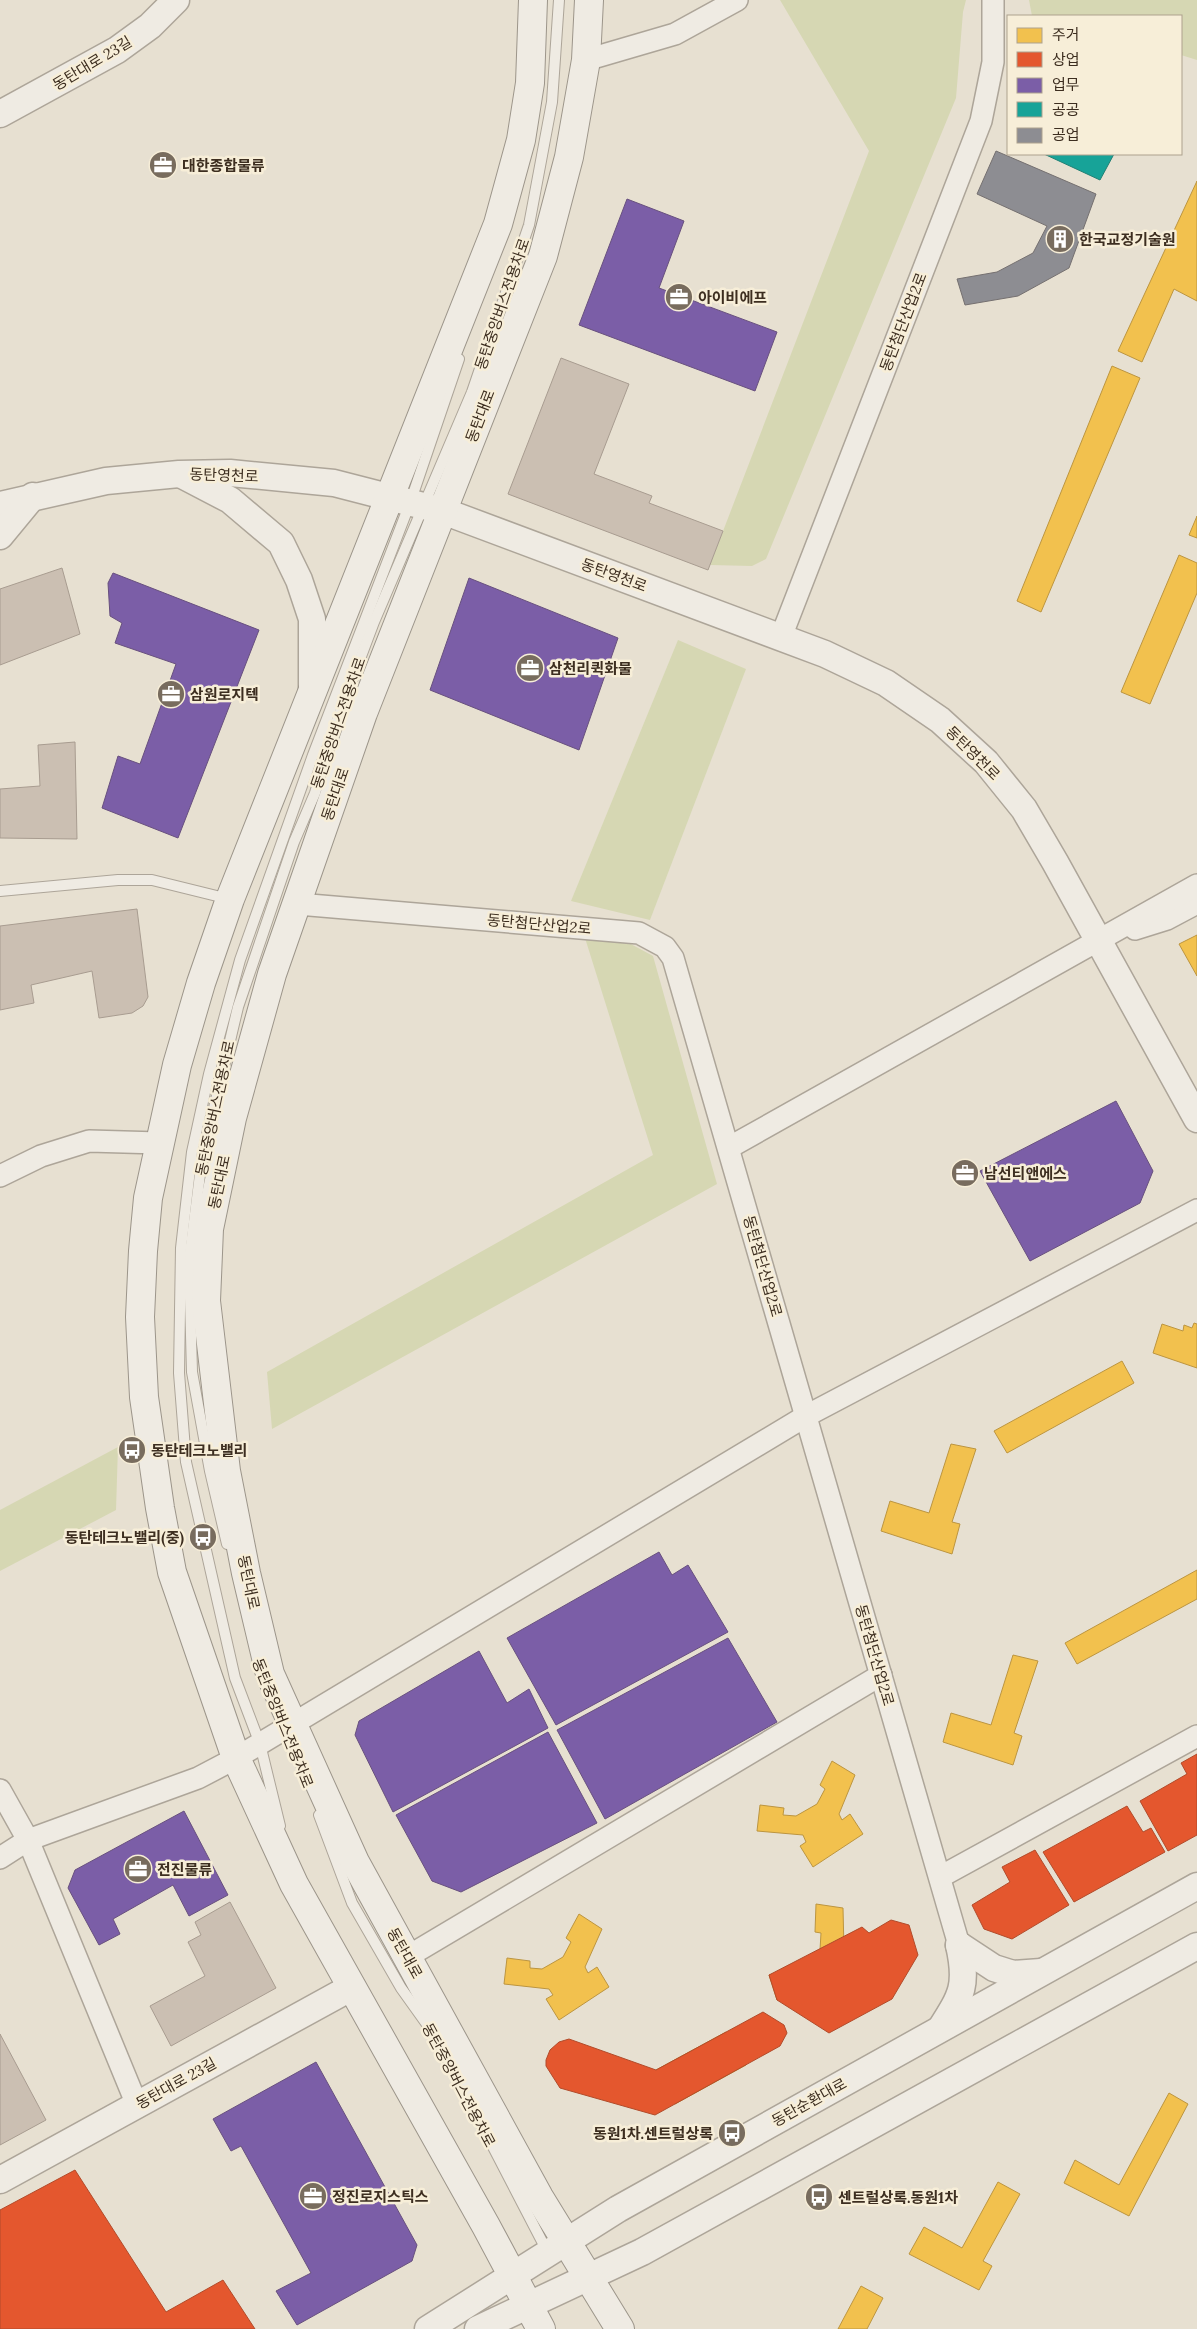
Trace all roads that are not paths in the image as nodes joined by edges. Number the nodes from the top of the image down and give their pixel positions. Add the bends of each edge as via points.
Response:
1 (176, 0) edge
2 (533, 0) edge
3 (544, 0) edge
4 (559, 0) edge
5 (589, 0) edge
6 (738, 0) edge
7 (993, 0) edge
8 (586, 60) junction
9 (0, 114) edge
10 (469, 326) dead end
11 (463, 345) dead end
12 (179, 474) junction
13 (0, 491) edge
14 (33, 496) junction
15 (0, 504) edge
16 (417, 505) junction
17 (0, 536) edge
18 (781, 637) junction
19 (312, 692) junction
20 (1197, 884) edge
21 (0, 891) edge
22 (230, 899) junction
23 (1197, 903) edge
24 (298, 904) junction
25 (1099, 940) junction
26 (1197, 1118) edge
27 (159, 1143) junction
28 (730, 1147) junction
29 (0, 1176) edge
30 (1197, 1210) edge
31 (806, 1416) junction
32 (229, 1553) dead end
33 (252, 1646) dead end
34 (881, 1674) junction
35 (272, 1706) dead end
36 (285, 1728) junction
37 (1197, 1736) edge
38 (260, 1744) junction
39 (236, 1758) junction
40 (297, 1761) dead end
41 (305, 1777) dead end
42 (0, 1790) edge
43 (315, 1803) dead end
44 (28, 1840) junction
45 (0, 1858) edge
46 (940, 1877) junction
47 (294, 1884) junction
48 (1197, 1886) edge
49 (959, 1945) junction
50 (1197, 1946) edge
51 (407, 1957) junction
52 (1043, 1972) junction
53 (352, 1986) junction
54 (940, 2030) junction
55 (137, 2105) junction
56 (0, 2180) edge
57 (558, 2248) junction
58 (513, 2276) junction
59 (589, 2277) junction
60 (528, 2305) junction
61 (428, 2329) edge
62 (478, 2329) edge
63 (541, 2329) edge
64 (620, 2329) edge

1 - 9 street, 동탄대로 23길 via 150,26 118,50
2 - 16 main road via 530,83 521,140
3 - 10 lane via 532,140
4 - 16 lane, 동탄중앙버스전용차로 via 552,102 528,225 472,392
5 - 8 main road, 동탄대로
6 - 8 street via 675,34
7 - 18 street, 동탄첨단산업2로 via 993,62 981,121
8 - 16 main road, 동탄대로 via 569,157 543,256
11 - 16 lane
12 - 14 street, 동탄영천로 via 106,481
12 - 16 street, 동탄영천로 via 230,473 334,483
12 - 19 street via 230,500 281,543 299,580 312,619
13 - 14 street
14 - 15 street, 동탄영천로
14 - 17 street
16 - 18 street, 동탄영천로
16 - 19 main road, 동탄대로
16 - 24 main road, 동탄대로 via 363,713
16 - 32 lane, 동탄중앙버스전용차로 via 337,720 315,792 281,879 238,1007 202,1159 189,1261 192,1372
16 - 38 lane via 313,755 240,960 192,1152 181,1248 179,1373 186,1462 235,1678
18 - 25 street, 동탄영천로 via 886,683 940,720 986,762 1024,809
19 - 22 main road, 동탄대로
20 - 25 street
21 - 22 lane via 152,880
22 - 27 main road, 동탄대로 via 177,1065
23 - 25 street via 1167,919
24 - 28 street, 동탄첨단산업2로 via 640,933 653,939 673,958
24 - 36 main road, 동탄대로 via 272,974 232,1118 209,1229 206,1301 226,1471 246,1573
25 - 26 street, 동탄영천로
25 - 28 street
27 - 29 street via 89,1141 41,1156
27 - 39 main road, 동탄대로 via 148,1198 143,1260 140,1317 144,1397 172,1572
28 - 31 street, 동탄첨단산업2로
30 - 31 street
31 - 34 street, 동탄첨단산업2로
31 - 36 street
33 - 35 lane, 동탄중앙버스전용차로
34 - 46 street, 동탄첨단산업2로
34 - 51 street
36 - 38 street
36 - 51 main road, 동탄대로
37 - 46 street
38 - 39 street
38 - 47 lane
39 - 44 street via 198,1778
39 - 47 main road, 동탄대로
40 - 41 lane, 동탄중앙버스전용차로
42 - 44 street
43 - 57 lane, 동탄중앙버스전용차로 via 352,1903 401,1988 436,2037
44 - 45 street
44 - 55 street
46 - 49 street, 동탄첨단산업2로
47 - 53 main road, 동탄대로
48 - 52 street, 동탄순환대로
49 - 52 street via 992,1967 1013,1974
49 - 54 street via 965,1971 962,1988 955,2007
50 - 59 street via 650,2247
51 - 57 main road, 동탄대로 via 539,2197
52 - 54 street, 동탄순환대로
53 - 55 street, 동탄대로 23길
53 - 58 main road, 동탄대로
54 - 57 street, 동탄순환대로 via 618,2209
55 - 56 street, 동탄대로 23길
57 - 58 street, 동탄순환대로
57 - 59 main road, 동탄대로
58 - 60 main road, 동탄대로
58 - 61 street, 동탄순환대로
59 - 60 street
59 - 64 main road, 동탄대로
60 - 62 street
60 - 63 main road, 동탄대로

